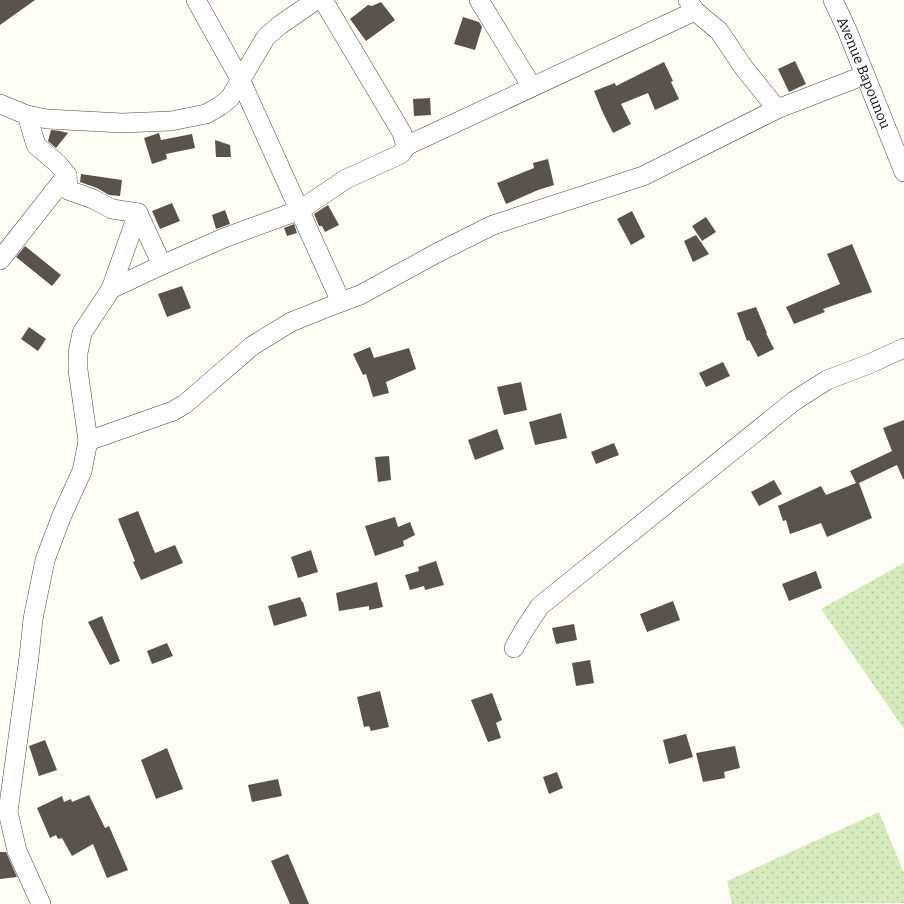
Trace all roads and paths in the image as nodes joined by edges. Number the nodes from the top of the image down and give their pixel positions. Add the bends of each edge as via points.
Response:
1 (196, 0) edge
2 (316, 0) edge
3 (323, 0) edge
4 (479, 0) edge
5 (833, 0) edge
6 (692, 6) edge
7 (865, 75) junction
8 (240, 79) junction
9 (532, 87) junction
10 (0, 104) edge
11 (777, 109) junction
12 (27, 115) junction
13 (896, 136) edge
14 (406, 146) junction
15 (904, 172) edge
16 (67, 175) junction
17 (300, 210) junction
18 (138, 213) junction
19 (0, 260) edge
20 (162, 265) junction
21 (111, 289) junction
22 (341, 302) junction
23 (904, 348) edge
24 (88, 441) junction
25 (514, 648) dead end
26 (41, 904) edge

1 - 8 street
2 - 8 street via 266,37
3 - 14 street via 402,133
4 - 9 street
5 - 7 street, Avenue Bapounou
6 - 9 street
6 - 11 street via 719,31
7 - 11 street
7 - 13 street, Avenue Bapounou
8 - 12 street via 230,98 220,106 206,114 171,121 122,123
8 - 17 street
9 - 14 street
10 - 12 street
11 - 22 street via 642,176 493,225
12 - 16 street via 36,145
13 - 15 street, Avenue Bapounou
14 - 17 street via 401,154 346,179
16 - 18 street via 68,190 112,209
16 - 19 street
17 - 20 street
17 - 22 street
18 - 20 street
18 - 21 street
20 - 21 street
21 - 24 street via 82,333 78,353
22 - 24 street via 291,322 252,346 173,411
23 - 25 street via 827,380 794,401 540,606
24 - 26 street via 82,471 45,560 33,619 8,812 16,851

